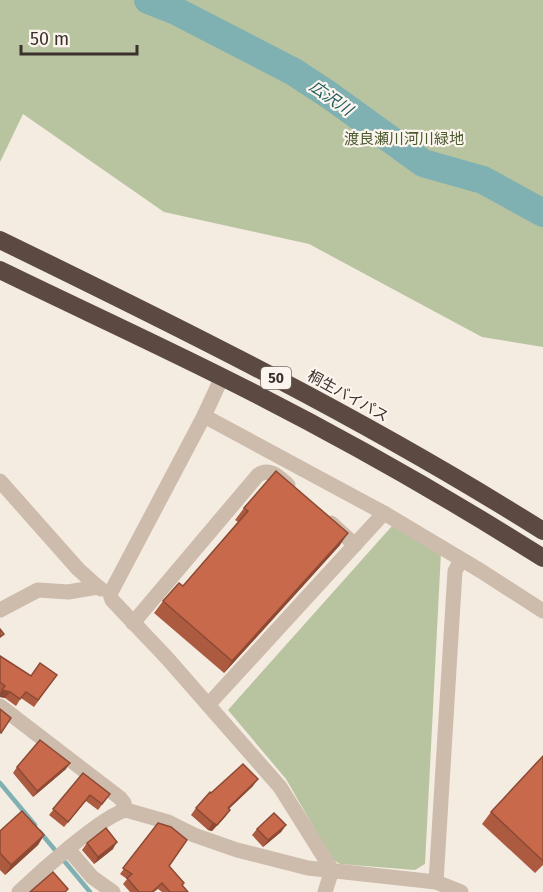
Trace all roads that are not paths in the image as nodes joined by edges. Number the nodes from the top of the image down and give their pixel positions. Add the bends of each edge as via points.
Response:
1 (0, 240) edge
2 (0, 270) edge
3 (222, 377) junction
4 (204, 416) junction
5 (0, 481) edge
6 (303, 498) edge
7 (384, 513) junction
8 (321, 514) edge
9 (543, 531) edge
10 (356, 545) junction
11 (543, 558) edge
12 (462, 560) junction
13 (104, 590) junction
14 (0, 610) edge
15 (543, 611) edge
16 (133, 623) junction
17 (208, 705) junction
18 (0, 706) edge
19 (126, 810) junction
20 (63, 854) junction
21 (332, 870) junction
22 (436, 882) junction
23 (19, 892) edge
24 (113, 892) edge
25 (325, 892) edge
26 (461, 892) edge

1 - 9 highway, 桐生バイパス / 50 via 313,397 443,469
2 - 3 highway, 50
3 - 4 street
3 - 11 highway, 50 via 403,473
4 - 7 street
4 - 13 street
5 - 13 street via 78,569
6 - 16 street via 277,475 258,475
7 - 10 street
7 - 12 street
8 - 10 street
10 - 17 street
12 - 15 street
12 - 22 street via 455,571
13 - 14 street via 38,590
13 - 16 street
16 - 17 street
17 - 21 street via 280,786
18 - 19 street via 120,798
19 - 20 street via 112,816
19 - 21 street via 237,850
20 - 23 street
20 - 24 street
21 - 22 street
21 - 25 street
22 - 26 street

